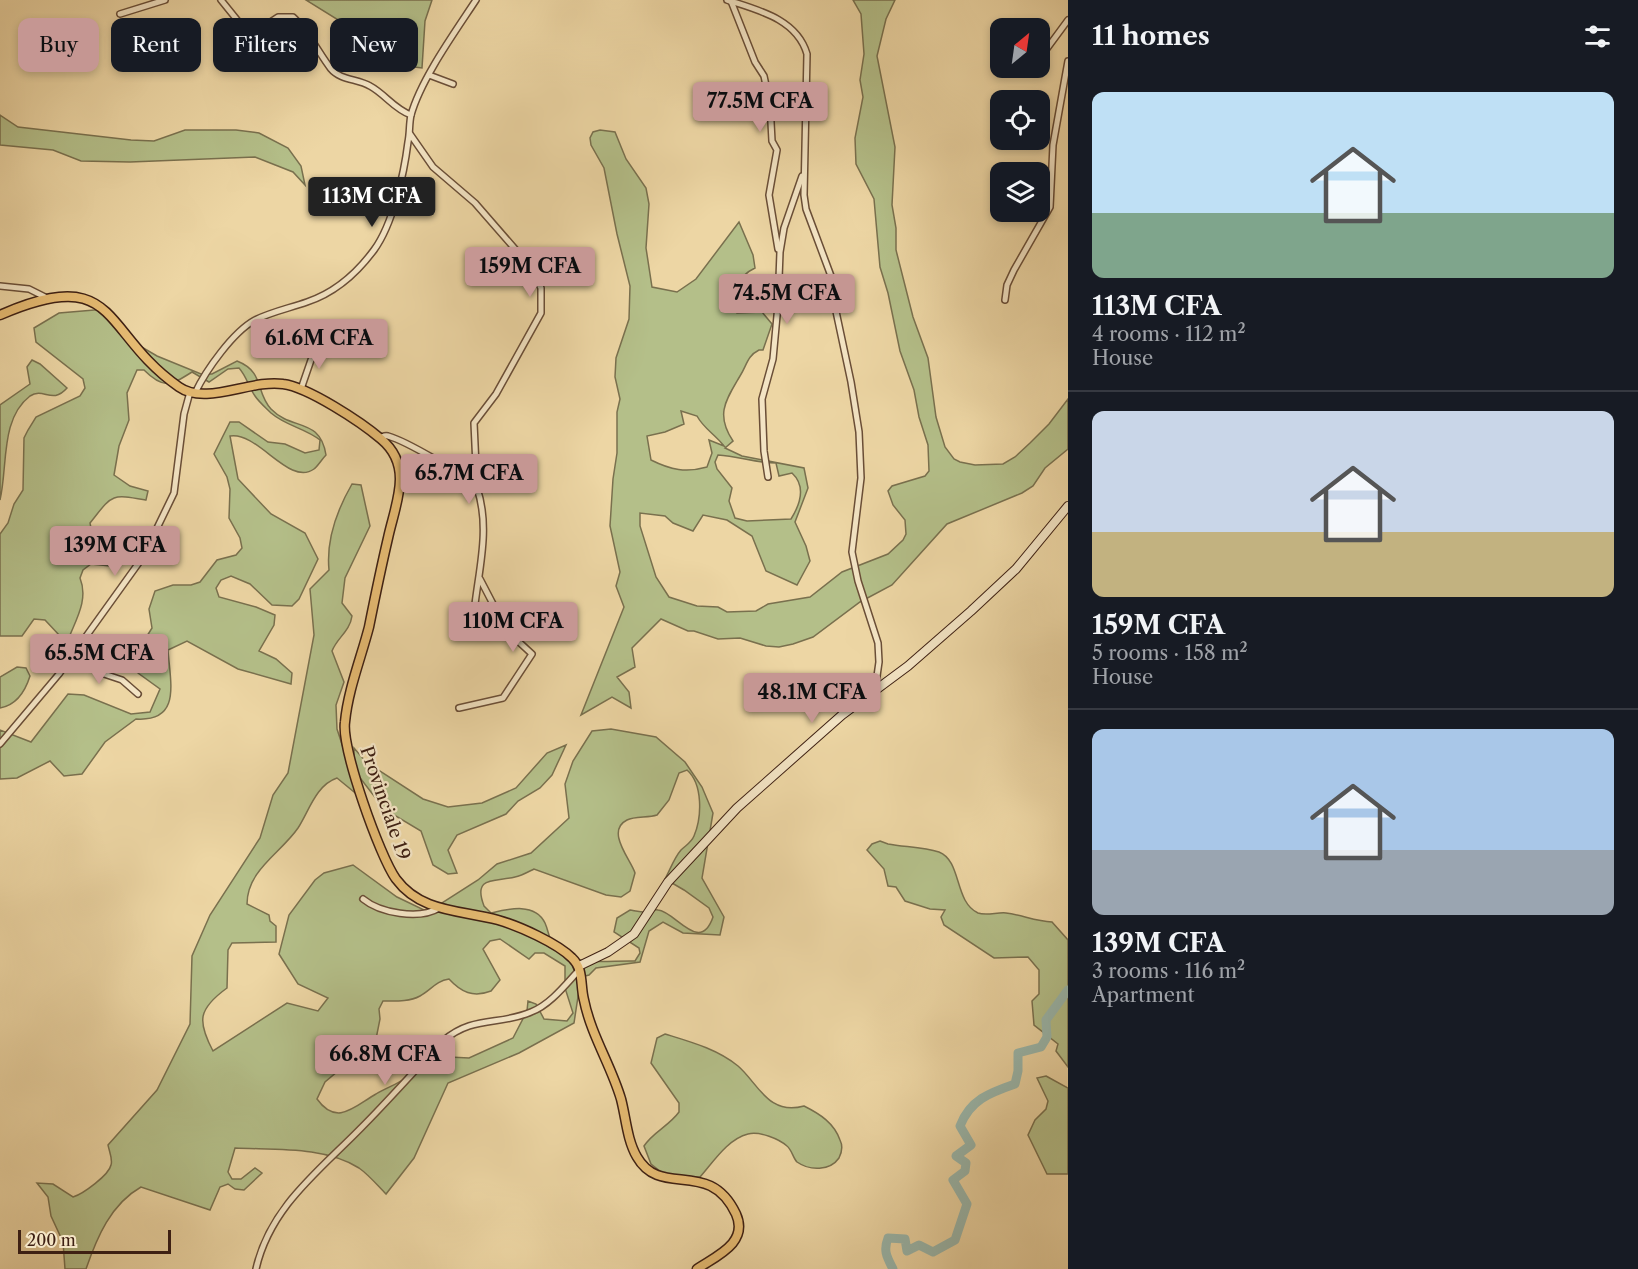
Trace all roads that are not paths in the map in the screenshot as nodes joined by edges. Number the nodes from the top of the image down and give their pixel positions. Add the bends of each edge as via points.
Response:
1 (165, 0) edge
2 (221, 0) edge
3 (476, 0) edge
4 (729, 1) edge
5 (120, 15) dead end
6 (1068, 20) edge
7 (1050, 44) edge
8 (1068, 61) edge
9 (429, 75) junction
10 (453, 84) dead end
11 (411, 115) junction
12 (409, 133) junction
13 (804, 171) junction
14 (780, 252) junction
15 (0, 286) edge
16 (47, 298) junction
17 (1005, 300) dead end
18 (0, 315) edge
19 (324, 343) dead end
20 (300, 389) junction
21 (193, 393) junction
22 (379, 438) junction
23 (768, 477) dead end
24 (477, 488) junction
25 (1068, 506) edge
26 (480, 579) junction
27 (474, 613) dead end
28 (69, 660) junction
29 (875, 690) junction
30 (138, 694) dead end
31 (459, 708) dead end
32 (0, 744) edge
33 (363, 898) dead end
34 (439, 908) junction
35 (579, 968) junction
36 (256, 1269) edge
37 (697, 1269) edge

1 - 5 street
2 - 11 street via 238,21 255,32 278,17 293,16 332,70 367,84
3 - 9 street
4 - 13 street via 780,20 804,43
4 - 14 street via 764,76 770,104 772,141 777,150 769,195
6 - 7 street
8 - 17 street via 1053,145 1050,207 1014,270
9 - 10 street
9 - 11 street
11 - 12 street
12 - 21 street via 387,225 369,256 346,281 327,294 253,321 218,358
12 - 24 street via 433,167 475,203 530,265 541,288 541,313 496,394 474,423
13 - 14 street
13 - 29 street via 806,209 831,276 859,432 861,478 852,552 878,643
14 - 23 street via 773,359 762,399
15 - 16 street via 29,289
16 - 18 main road
16 - 21 main road via 73,296 94,301 163,374
19 - 20 street via 311,360
20 - 21 main road, Provinciale 19 via 270,383
20 - 22 main road, Provinciale 19
21 - 28 street via 184,414 170,504 143,557
22 - 24 street via 388,436 418,451
22 - 34 main road, Provinciale 19 via 396,459 400,485 345,718 345,736 362,797 391,871 417,900
24 - 26 street via 482,521
25 - 29 street via 1016,569
26 - 27 street
26 - 31 street via 507,631 532,654 503,698
28 - 30 street via 93,660 101,673 122,680
28 - 32 street
29 - 35 street via 842,714 736,808 668,882 634,934
33 - 34 street via 384,911 420,913
34 - 35 main road, Provinciale 19 via 510,924 566,953
35 - 36 street via 537,1009 471,1025 443,1041 286,1205 266,1237
35 - 37 main road via 587,1011 620,1097 636,1156 658,1176 710,1185 728,1201 737,1217 735,1240

